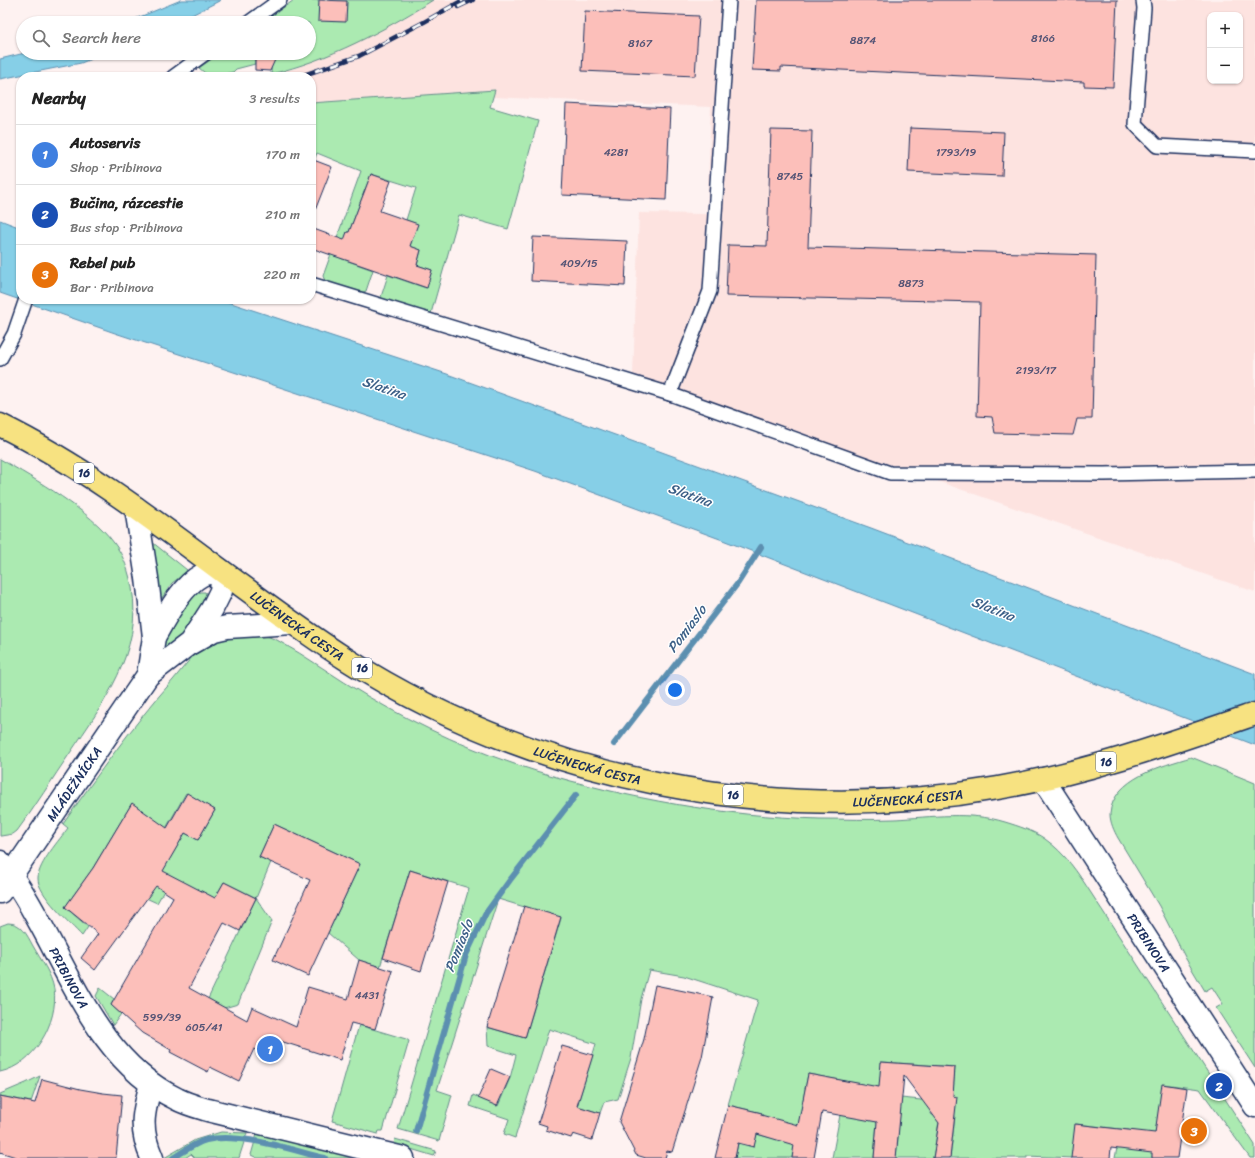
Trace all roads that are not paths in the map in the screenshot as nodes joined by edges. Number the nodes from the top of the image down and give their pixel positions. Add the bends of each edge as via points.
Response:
1 (280, 0) edge
2 (729, 0) edge
3 (1143, 0) edge
4 (258, 16) edge
5 (196, 60) edge
6 (180, 72) edge
7 (1255, 151) edge
8 (316, 286) edge
9 (24, 304) edge
10 (0, 359) edge
11 (670, 394) junction
12 (0, 425) edge
13 (1255, 472) edge
14 (136, 508) junction
15 (220, 570) junction
16 (292, 623) junction
17 (154, 637) junction
18 (190, 643) junction
19 (148, 675) junction
20 (1255, 714) edge
21 (1043, 779) junction
22 (4, 876) edge
23 (151, 1084) junction
24 (1255, 1106) edge
25 (152, 1158) edge
26 (403, 1158) edge

1 - 4 lane
2 - 11 lane via 710,291
3 - 7 lane via 1135,124 1156,146
5 - 6 lane
8 - 11 lane
9 - 10 lane via 14,334
11 - 13 lane via 890,473
12 - 14 main road, LUČENECKÁ CESTA / 16 via 84,473
14 - 15 main road, LUČENECKÁ CESTA / 16
14 - 17 street
15 - 16 main road, LUČENECKÁ CESTA / 16
15 - 17 street via 200,576 187,588 174,602
15 - 18 street via 221,591
16 - 18 street via 227,627 214,630
16 - 21 main road, LUČENECKÁ CESTA / 16 via 349,661 435,709 477,728 537,751 645,781 757,798 846,801 904,800 952,795
17 - 19 street
18 - 19 street
19 - 22 street, MLÁDEŽNÍCKA
20 - 21 main road, LUČENECKÁ CESTA / 16 via 1080,770
21 - 24 street, PRIBINOVA
22 - 23 street, PRIBINOVA via 93,1021 110,1044
23 - 25 street via 144,1109 143,1129
23 - 26 street, PRIBINOVA via 177,1099 208,1110

